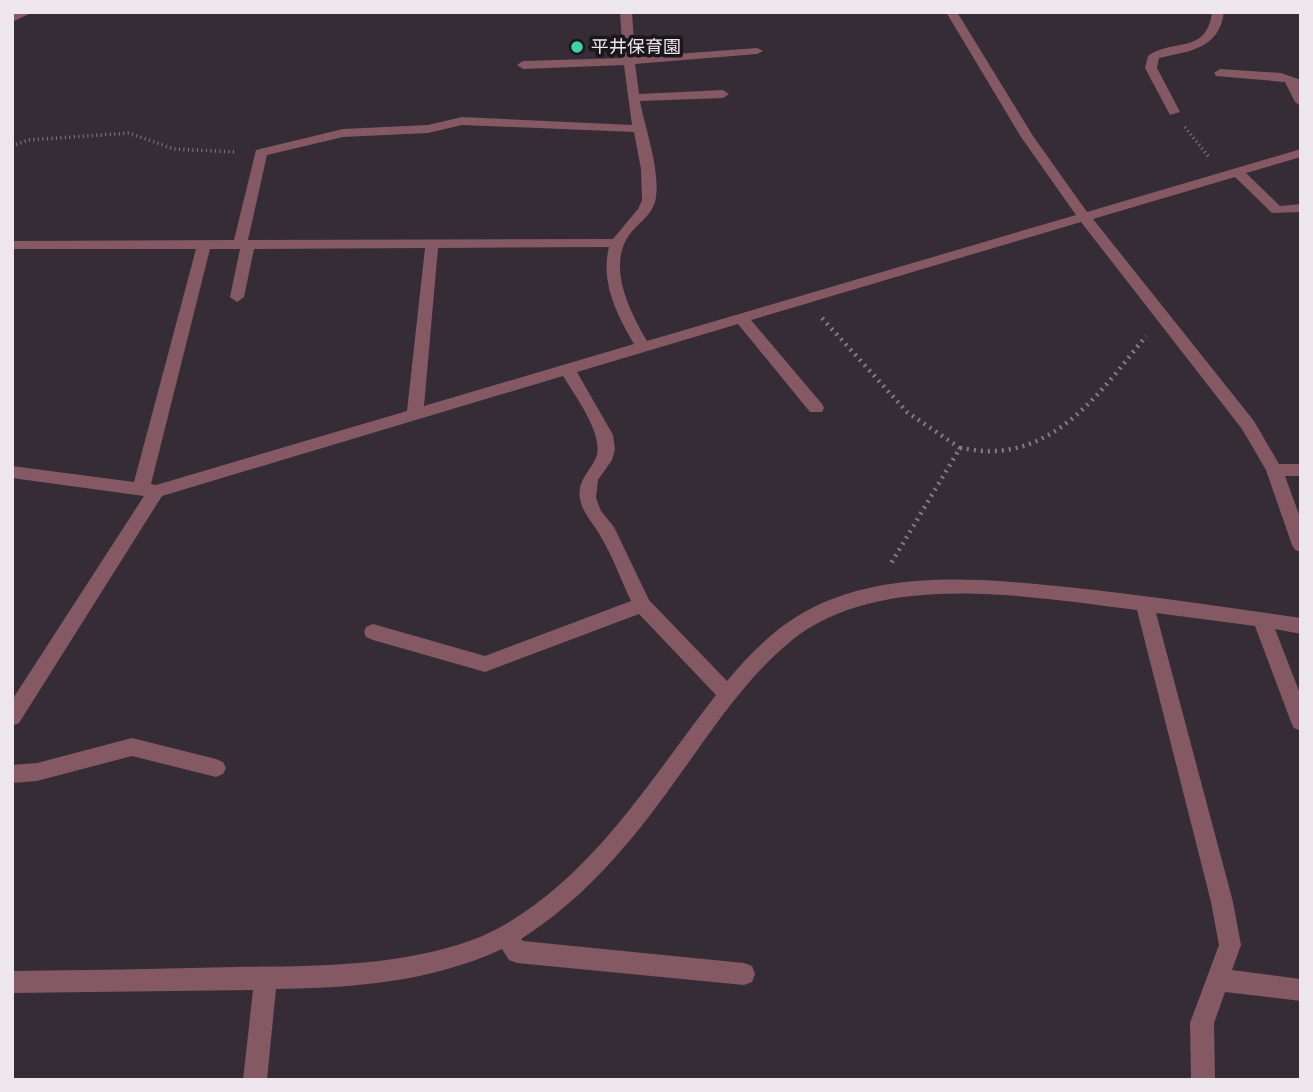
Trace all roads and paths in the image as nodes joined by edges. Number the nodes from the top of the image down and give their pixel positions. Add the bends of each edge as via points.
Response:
1 (28, 12) edge
2 (626, 12) edge
3 (951, 12) edge
4 (1218, 12) edge
5 (12, 19) edge
6 (757, 51) dead end
7 (630, 60) junction
8 (523, 65) dead end
9 (1220, 73) dead end
10 (1295, 82) edge
11 (723, 93) dead end
12 (633, 98) junction
13 (1301, 102) edge
14 (1174, 112) joint
15 (640, 129) junction
16 (12, 146) edge
17 (261, 153) junction
18 (1301, 153) edge
19 (1231, 174) junction
20 (1301, 208) edge
21 (1084, 217) junction
22 (432, 243) junction
23 (619, 243) junction
24 (204, 244) junction
25 (244, 244) junction
26 (12, 245) edge
27 (237, 297) dead end
28 (804, 299) junction
29 (1163, 316) junction
30 (741, 318) junction
31 (643, 346) junction
32 (567, 369) junction
33 (816, 408) dead end
34 (415, 414) junction
35 (960, 449) junction
36 (1274, 470) junction
37 (1301, 470) edge
38 (12, 472) edge
39 (149, 490) junction
40 (1301, 545) edge
41 (878, 595) junction
42 (1144, 603) junction
43 (642, 605) junction
44 (1262, 620) junction
45 (1301, 626) edge
46 (373, 632) dead end
47 (727, 694) junction
48 (12, 717) edge
49 (1301, 722) edge
50 (216, 768) dead end
51 (12, 774) edge
52 (506, 936) junction
53 (744, 974) dead end
54 (266, 978) junction
55 (1219, 980) junction
56 (12, 982) edge
57 (1301, 990) edge
58 (256, 1080) edge
59 (1203, 1080) edge

1 - 5 street
2 - 7 street
3 - 21 street via 1027,137
4 - 14 street via 1215,32 1208,39 1154,56 1151,68
6 - 7 street
7 - 8 street
7 - 12 street
9 - 10 street
10 - 13 street
11 - 12 street
12 - 15 street
14 - 19 path
15 - 17 street via 462,121 428,129 343,133
15 - 23 street via 648,205
16 - 17 path via 29,140 129,133 174,149
17 - 25 street
18 - 19 street
19 - 20 street via 1277,210
19 - 21 street
21 - 28 street
21 - 29 street
22 - 23 street
22 - 25 street
22 - 34 street
23 - 31 street via 614,253 616,285 624,315
24 - 25 street
24 - 26 street
24 - 39 street
25 - 27 street
28 - 30 street
28 - 35 path via 908,412
29 - 35 path via 1084,412 1039,442 984,454
29 - 36 street via 1248,425
30 - 31 street
30 - 33 street
31 - 32 street
32 - 34 street
32 - 43 street via 605,435 604,460 590,480 588,498
34 - 39 street
35 - 41 path via 884,574
36 - 37 street
36 - 40 street
38 - 39 street
39 - 48 street
41 - 42 street via 909,588 965,586
41 - 47 street via 822,611 779,638
42 - 44 street
42 - 55 street via 1226,923 1230,945
43 - 46 street via 485,664
43 - 47 street
44 - 45 street
44 - 49 street
47 - 52 street via 612,849 571,891
50 - 51 street via 132,747 37,772
52 - 53 street via 517,952
52 - 54 street via 471,953 428,965
54 - 56 street
54 - 58 street
55 - 57 street
55 - 59 street via 1202,1023

